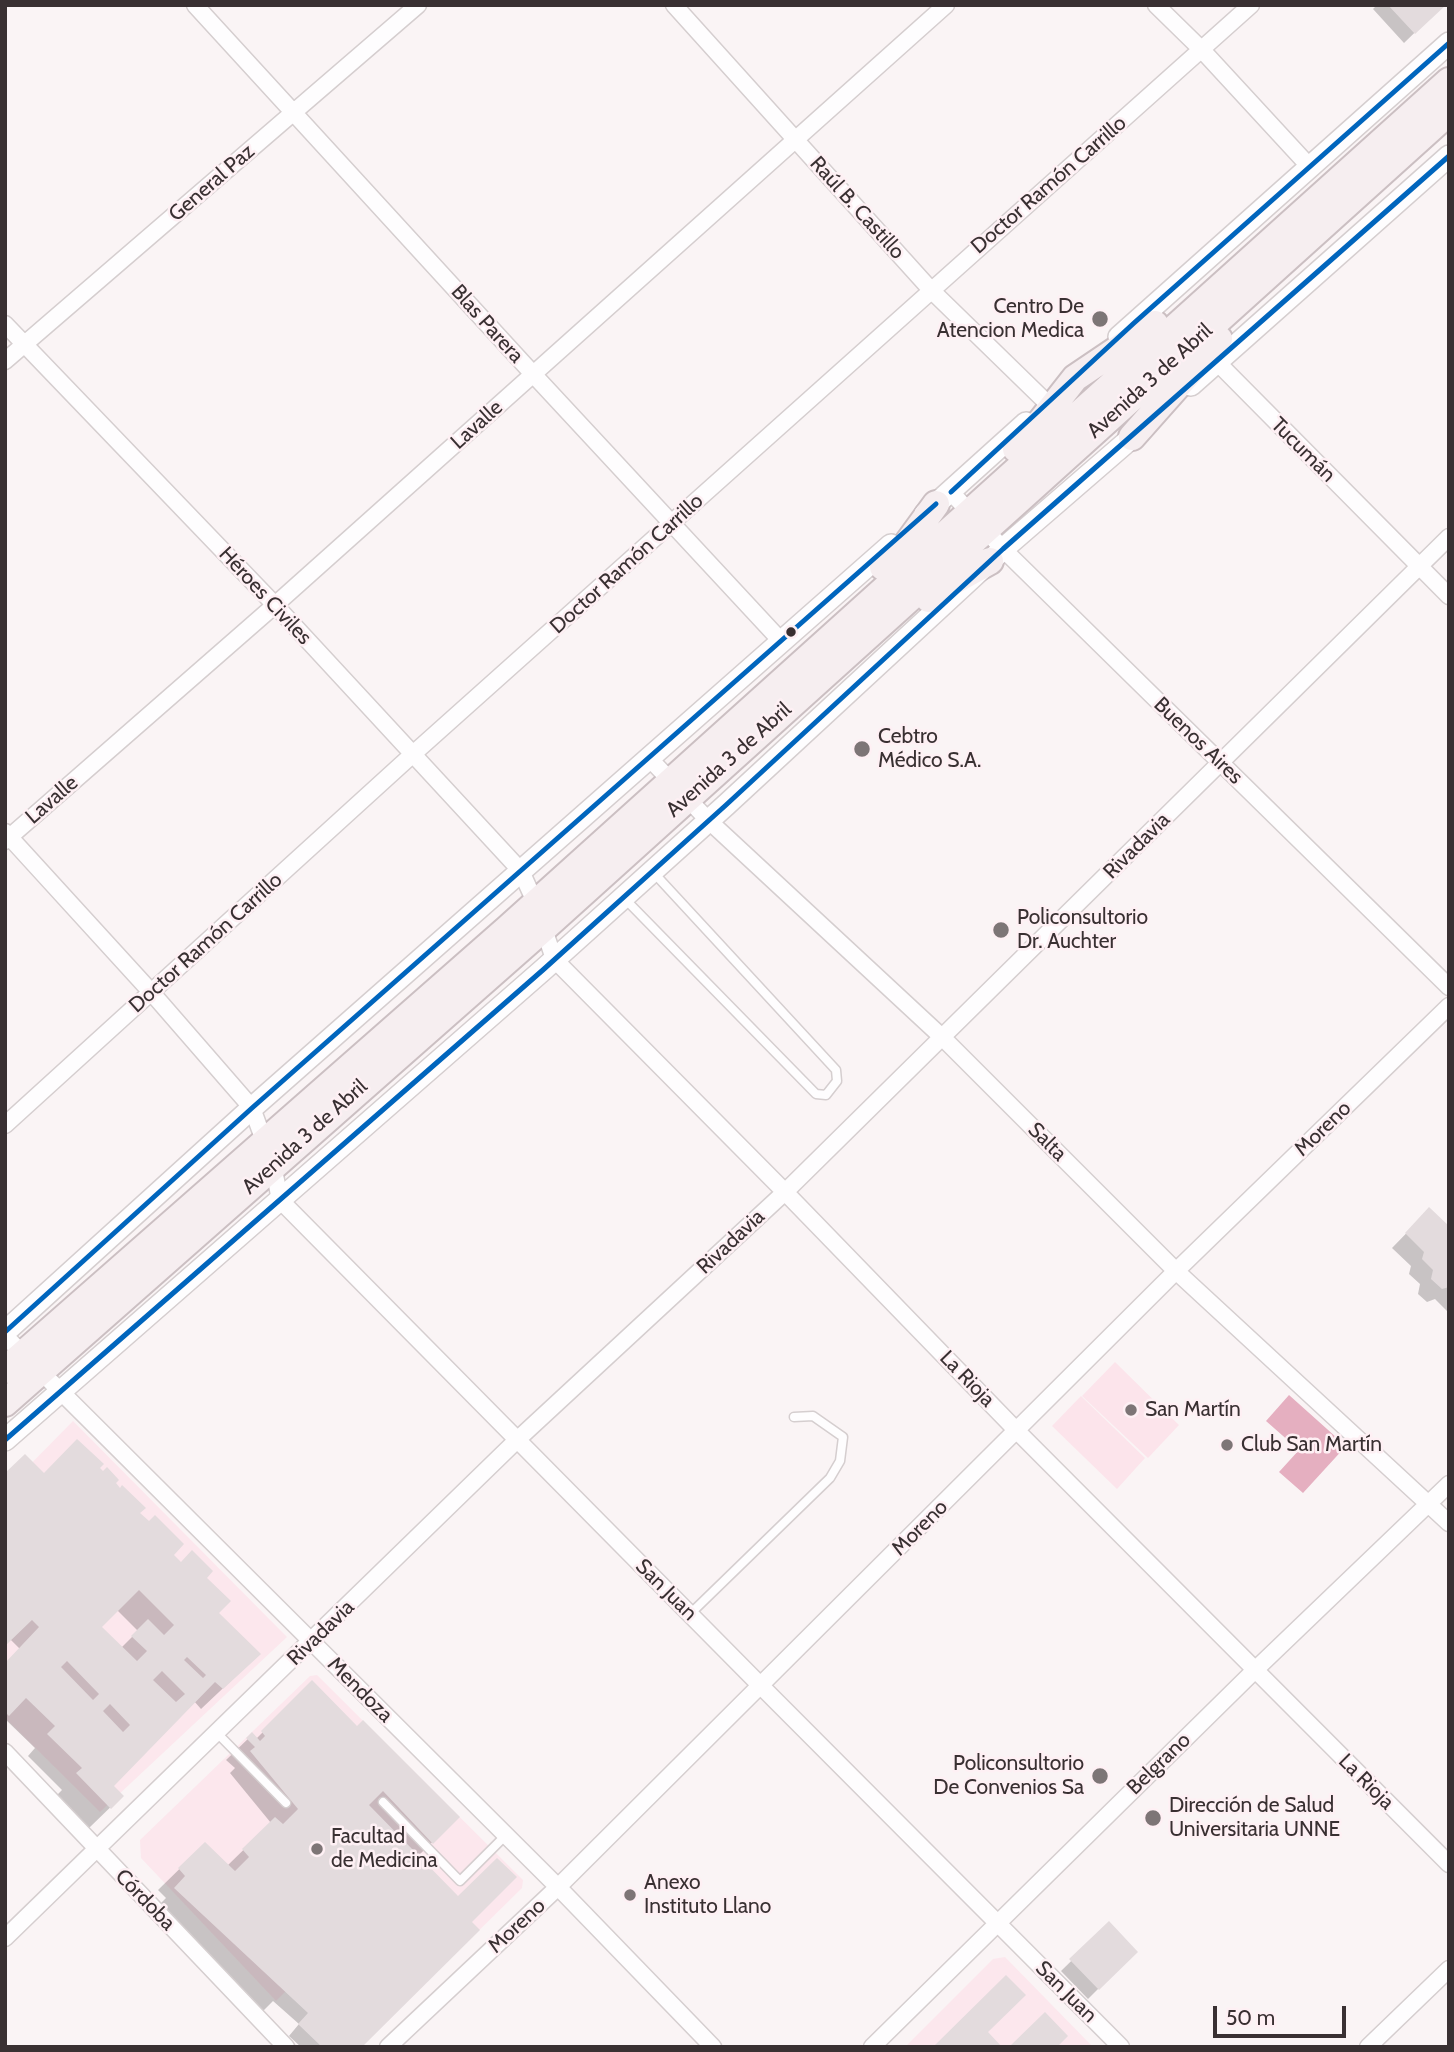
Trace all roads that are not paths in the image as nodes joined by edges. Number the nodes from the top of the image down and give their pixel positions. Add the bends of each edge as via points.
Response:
1 (195, 5) edge
2 (418, 5) edge
3 (674, 5) edge
4 (946, 5) edge
5 (1156, 5) edge
6 (1251, 5) edge
7 (1449, 43) edge
8 (1202, 50) junction
9 (1429, 61) junction
10 (1449, 82) edge
11 (295, 112) junction
12 (1449, 112) edge
13 (796, 139) junction
14 (1449, 156) edge
15 (1309, 166) junction
16 (1346, 189) junction
17 (931, 290) junction
18 (5, 324) edge
19 (1187, 332) junction
20 (25, 344) junction
21 (5, 361) edge
22 (533, 374) junction
23 (1075, 378) junction
24 (1047, 403) junction
25 (1132, 437) joint
26 (960, 508) junction
27 (671, 524) junction
28 (1449, 537) edge
29 (996, 555) junction
30 (1419, 567) junction
31 (1449, 596) edge
32 (275, 605) junction
33 (782, 642) junction
34 (759, 717) junction
35 (413, 754) junction
36 (649, 758) junction
37 (1221, 763) junction
38 (679, 788) junction
39 (708, 820) junction
40 (7, 837) edge
41 (521, 871) junction
42 (652, 871) junction
43 (623, 897) junction
44 (535, 902) junction
45 (544, 928) junction
46 (554, 958) junction
47 (1449, 987) edge
48 (152, 993) junction
49 (1449, 1006) edge
50 (943, 1038) junction
51 (252, 1108) junction
52 (5, 1125) edge
53 (265, 1139) junction
54 (273, 1165) junction
55 (785, 1192) junction
56 (280, 1200) junction
57 (1176, 1271) junction
58 (16, 1353) edge
59 (61, 1391) junction
60 (5, 1403) edge
61 (794, 1417) dead end
62 (1017, 1431) junction
63 (5, 1440) edge
64 (517, 1440) junction
65 (1449, 1484) edge
66 (1429, 1503) junction
67 (1449, 1522) edge
68 (690, 1614) junction
69 (312, 1642) junction
70 (1255, 1670) junction
71 (761, 1686) junction
72 (217, 1733) junction
73 (5, 1752) edge
74 (383, 1802) dead end
75 (286, 1803) dead end
76 (506, 1835) junction
77 (96, 1849) junction
78 (1449, 1864) edge
79 (558, 1887) junction
80 (997, 1923) junction
81 (5, 1938) edge
82 (1449, 1969) edge
83 (286, 2047) edge
84 (388, 2047) edge
85 (713, 2047) edge
86 (872, 2047) edge
87 (1121, 2047) edge
88 (1368, 2047) edge

1 - 11 street, Blas Parera
2 - 11 street, General Paz
3 - 13 street, Raúl B. Castillo
4 - 13 street, Lavalle
5 - 8 street
6 - 8 street, Doctor Ramón Carrillo
7 - 9 main road, Avenida 3 de Abril
8 - 15 street
8 - 17 street, Doctor Ramón Carrillo
9 - 10 street
9 - 15 main road, Avenida 3 de Abril
10 - 16 highway
11 - 20 street, General Paz
11 - 22 street, Blas Parera
12 - 16 highway
13 - 17 street, Raúl B. Castillo
13 - 22 street, Lavalle
14 - 19 main road, Avenida 3 de Abril
15 - 19 main road, Avenida 3 de Abril
16 - 19 highway
16 - 19 highway
17 - 24 street, Raúl B. Castillo
17 - 27 street, Doctor Ramón Carrillo
18 - 20 street, Héroes Civiles
19 - 23 highway via 1144,333
19 - 25 highway
19 - 26 highway, Avenida 3 de Abril
19 - 30 street, Tucumán
20 - 21 street, General Paz
20 - 32 street, Héroes Civiles
22 - 27 street, Blas Parera
22 - 32 street, Lavalle
23 - 24 main road, Avenida 3 de Abril
23 - 26 highway via 1027,439
24 - 26 main road, Avenida 3 de Abril
25 - 29 main road, Avenida 3 de Abril
26 - 29 street, Buenos Aires
26 - 33 main road, Avenida 3 de Abril
26 - 34 highway, Avenida 3 de Abril
26 - 34 highway via 904,548 833,615
27 - 33 street, Blas Parera
27 - 35 street, Doctor Ramón Carrillo
28 - 30 street, Rivadavia
29 - 34 highway via 943,587 859,656
29 - 37 street, Buenos Aires
29 - 39 main road, Avenida 3 de Abril
30 - 31 street, Tucumán
30 - 37 street, Rivadavia
32 - 35 street, Héroes Civiles
32 - 40 street, Lavalle
33 - 36 main road, Avenida 3 de Abril
34 - 38 highway, Avenida 3 de Abril
35 - 41 street, Héroes Civiles
35 - 48 street, Doctor Ramón Carrillo
36 - 38 street, Salta
36 - 41 main road, Avenida 3 de Abril
37 - 47 street, Buenos Aires
37 - 50 street, Rivadavia
38 - 39 street, Salta
38 - 44 highway, Avenida 3 de Abril
38 - 45 highway, Avenida 3 de Abril
39 - 42 main road, Avenida 3 de Abril
39 - 50 street, Salta
40 - 48 street
41 - 44 street, La Rioja
41 - 51 main road, Avenida 3 de Abril
42 - 43 main road, Avenida 3 de Abril
42 - 43 lane via 836,1070 837,1081 826,1095 816,1094
43 - 46 main road, Avenida 3 de Abril
44 - 45 street, La Rioja
44 - 53 highway, Avenida 3 de Abril
45 - 46 street, La Rioja
45 - 54 highway, Avenida 3 de Abril
46 - 55 street, La Rioja
46 - 56 main road, Avenida 3 de Abril
48 - 51 street
48 - 52 street, Doctor Ramón Carrillo
49 - 57 street, Moreno
50 - 55 street, Rivadavia
50 - 57 street, Salta
51 - 53 street
51 - 58 main road, Avenida 3 de Abril
53 - 54 street
53 - 58 highway, Avenida 3 de Abril
54 - 56 street
54 - 58 highway, Avenida 3 de Abril
55 - 62 street, La Rioja
55 - 64 street, Rivadavia
56 - 59 main road, Avenida 3 de Abril
56 - 64 street, San Juan
57 - 62 street, Moreno
57 - 66 street, Salta
58 - 59 street, Mendoza
58 - 60 highway, Avenida 3 de Abril
59 - 63 main road, Avenida 3 de Abril
59 - 69 street, Mendoza
61 - 68 lane via 813,1416 843,1437 840,1461 830,1478
62 - 70 street, La Rioja
62 - 71 street, Moreno
64 - 68 street, San Juan
64 - 69 street, Rivadavia
65 - 66 street, Belgrano
66 - 67 street, Salta
66 - 70 street, Belgrano
68 - 71 street, San Juan
69 - 72 street, Rivadavia
69 - 76 street, Mendoza
70 - 78 street, La Rioja
70 - 80 street, Belgrano
71 - 79 street, Moreno
71 - 80 street, San Juan
72 - 75 lane
72 - 77 street, Rivadavia
73 - 77 street, Córdoba
74 - 76 lane via 460,1881
76 - 79 street, Mendoza
77 - 81 street, Rivadavia
77 - 83 street, Córdoba
79 - 84 street, Moreno
79 - 85 street, Mendoza
80 - 86 street, Belgrano
80 - 87 street, San Juan
82 - 88 street

